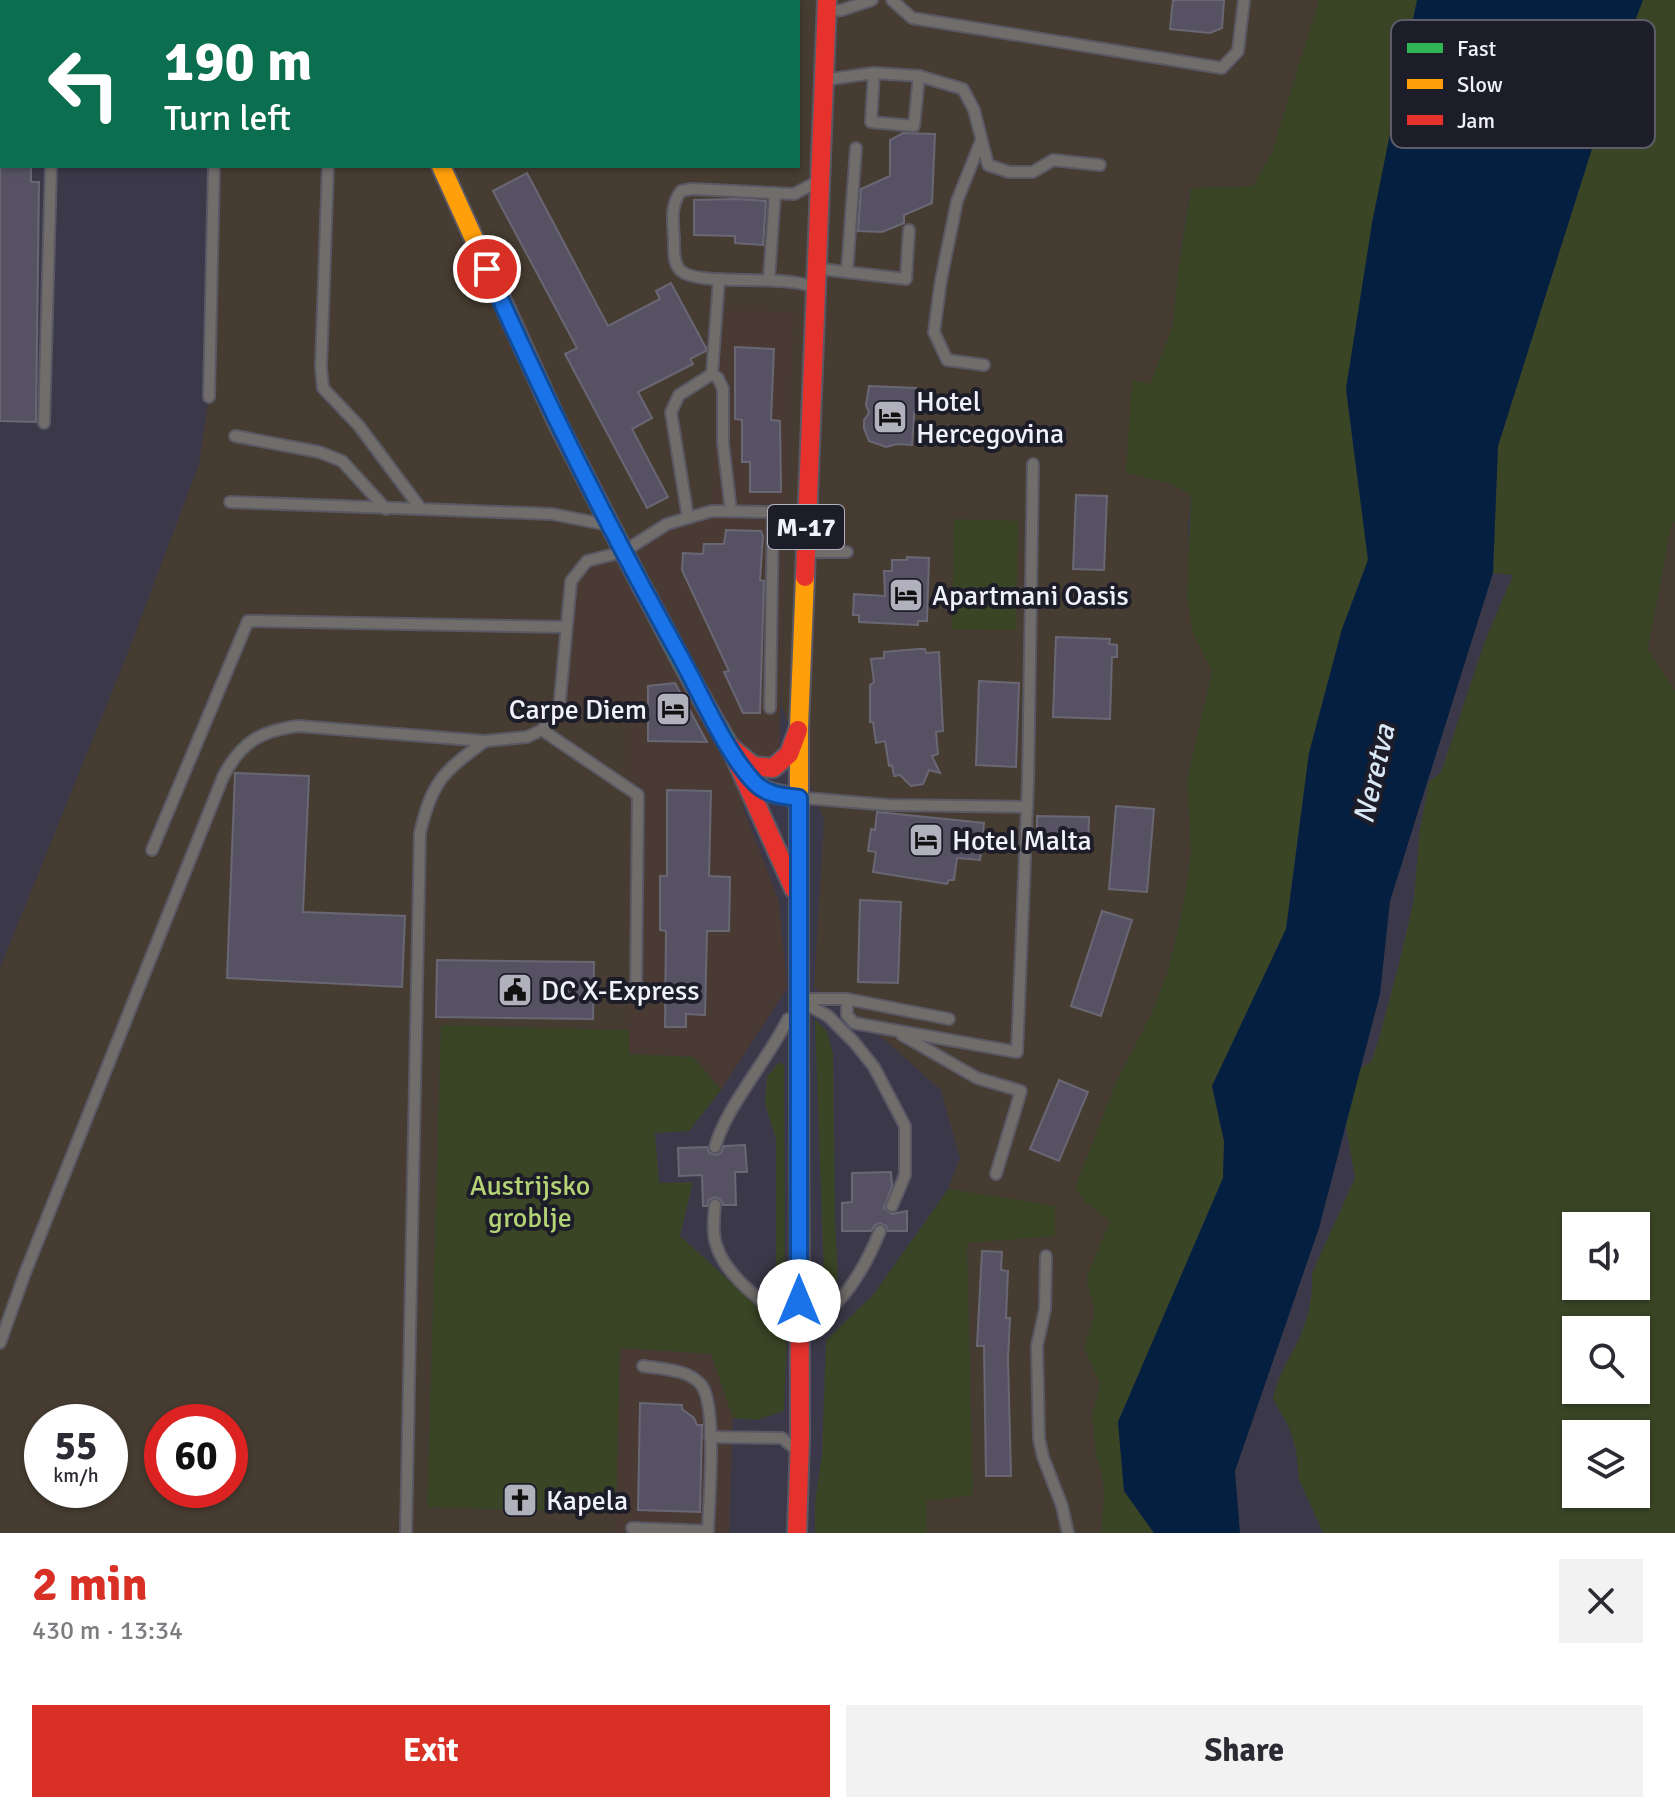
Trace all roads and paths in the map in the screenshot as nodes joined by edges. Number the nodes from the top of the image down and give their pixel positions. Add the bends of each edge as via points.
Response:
1 (872, 0) edge
2 (892, 0) edge
3 (1244, 0) edge
4 (827, 5) edge
5 (874, 73) junction
6 (919, 76) junction
7 (824, 80) junction
8 (981, 141) junction
9 (856, 148) dead end
10 (1100, 165) dead end
11 (51, 168) edge
12 (214, 168) edge
13 (328, 168) edge
14 (442, 168) edge
15 (819, 181) junction
16 (775, 193) junction
17 (909, 230) dead end
18 (815, 268) junction
19 (847, 272) junction
20 (719, 279) junction
21 (769, 279) junction
22 (814, 288) junction
23 (984, 365) dead end
24 (712, 374) junction
25 (209, 397) dead end
26 (44, 423) dead end
27 (235, 436) dead end
28 (1033, 464) dead end
29 (230, 502) dead end
30 (386, 509) junction
31 (421, 509) junction
32 (731, 511) junction
33 (773, 511) junction
34 (807, 514) junction
35 (688, 518) junction
36 (609, 526) junction
37 (623, 552) junction
38 (805, 552) junction
39 (847, 552) dead end
40 (566, 627) junction
41 (770, 708) dead end
42 (799, 727) junction
43 (542, 730) junction
44 (485, 741) junction
45 (730, 746) junction
46 (799, 798) junction
47 (1027, 807) junction
48 (152, 850) dead end
49 (799, 901) junction
50 (636, 992) dead end
51 (847, 999) junction
52 (799, 1000) junction
53 (949, 1019) dead end
54 (893, 1030) junction
55 (715, 1147) dead end
56 (996, 1174) dead end
57 (715, 1205) dead end
58 (892, 1206) dead end
59 (880, 1231) dead end
60 (1046, 1256) dead end
61 (799, 1332) junction
62 (0, 1343) edge
63 (643, 1366) dead end
64 (800, 1418) junction
65 (710, 1437) junction
66 (782, 1438) junction
67 (799, 1456) junction
68 (632, 1528) dead end
69 (406, 1533) edge
70 (796, 1533) edge
71 (1068, 1533) edge

1 - 4 lane via 842,10
2 - 3 lane via 912,18 1222,68 1238,51
4 - 7 main road, M-17
5 - 6 lane
5 - 6 lane via 871,122 914,126
5 - 7 lane
6 - 8 lane via 963,89
7 - 15 main road, M-17
8 - 10 lane via 988,165 1009,172 1033,172 1053,160
8 - 23 lane via 957,201 934,332 947,360
9 - 19 lane
11 - 26 lane
12 - 25 lane
13 - 31 lane via 323,388 359,426
14 - 36 main road
15 - 16 lane via 794,194
15 - 18 main road, M-17
16 - 20 lane via 692,189 675,199 675,263 681,273
16 - 21 lane
17 - 19 lane via 906,279
18 - 19 lane
18 - 22 main road, M-17
20 - 21 lane
20 - 24 lane
21 - 22 lane
22 - 34 main road, M-17
24 - 32 lane via 723,389
24 - 35 lane via 679,395 671,412
27 - 30 lane via 342,461
28 - 47 lane
29 - 30 lane
30 - 31 lane
31 - 36 lane via 552,514
32 - 33 lane
32 - 35 lane
33 - 34 lane
33 - 41 lane
34 - 38 main road, M-17
35 - 37 lane via 667,524
36 - 37 main road
37 - 40 lane via 587,561 571,581
37 - 45 main road
38 - 39 lane
38 - 42 main road, M-17
40 - 43 lane via 562,699
40 - 48 lane via 248,621
42 - 45 main road via 789,754 773,768 753,766
42 - 46 main road, M-17
43 - 44 lane via 527,737
43 - 50 lane via 638,795
44 - 62 lane via 298,726 270,729 233,757
44 - 69 lane via 441,776 420,833
45 - 46 main road via 764,790
45 - 49 main road
46 - 47 lane
46 - 49 main road, M-17
47 - 54 lane via 1017,1052
49 - 52 main road, M-17
51 - 52 lane
51 - 53 lane
51 - 54 lane via 847,1015 854,1023
52 - 55 lane via 720,1129
52 - 58 lane via 828,1016 854,1042 874,1067 905,1126 905,1175
52 - 61 main road, M-17
54 - 56 lane via 977,1078 1021,1091
57 - 61 lane via 715,1242 723,1259 745,1286
59 - 61 lane via 842,1299
60 - 71 lane via 1045,1309 1037,1346 1039,1439
61 - 64 main road, M-17
63 - 65 lane via 678,1371 701,1385 710,1410
64 - 66 lane
64 - 67 main road, M-17
65 - 66 lane
65 - 68 lane via 708,1531
66 - 67 lane
67 - 70 main road, M-17

